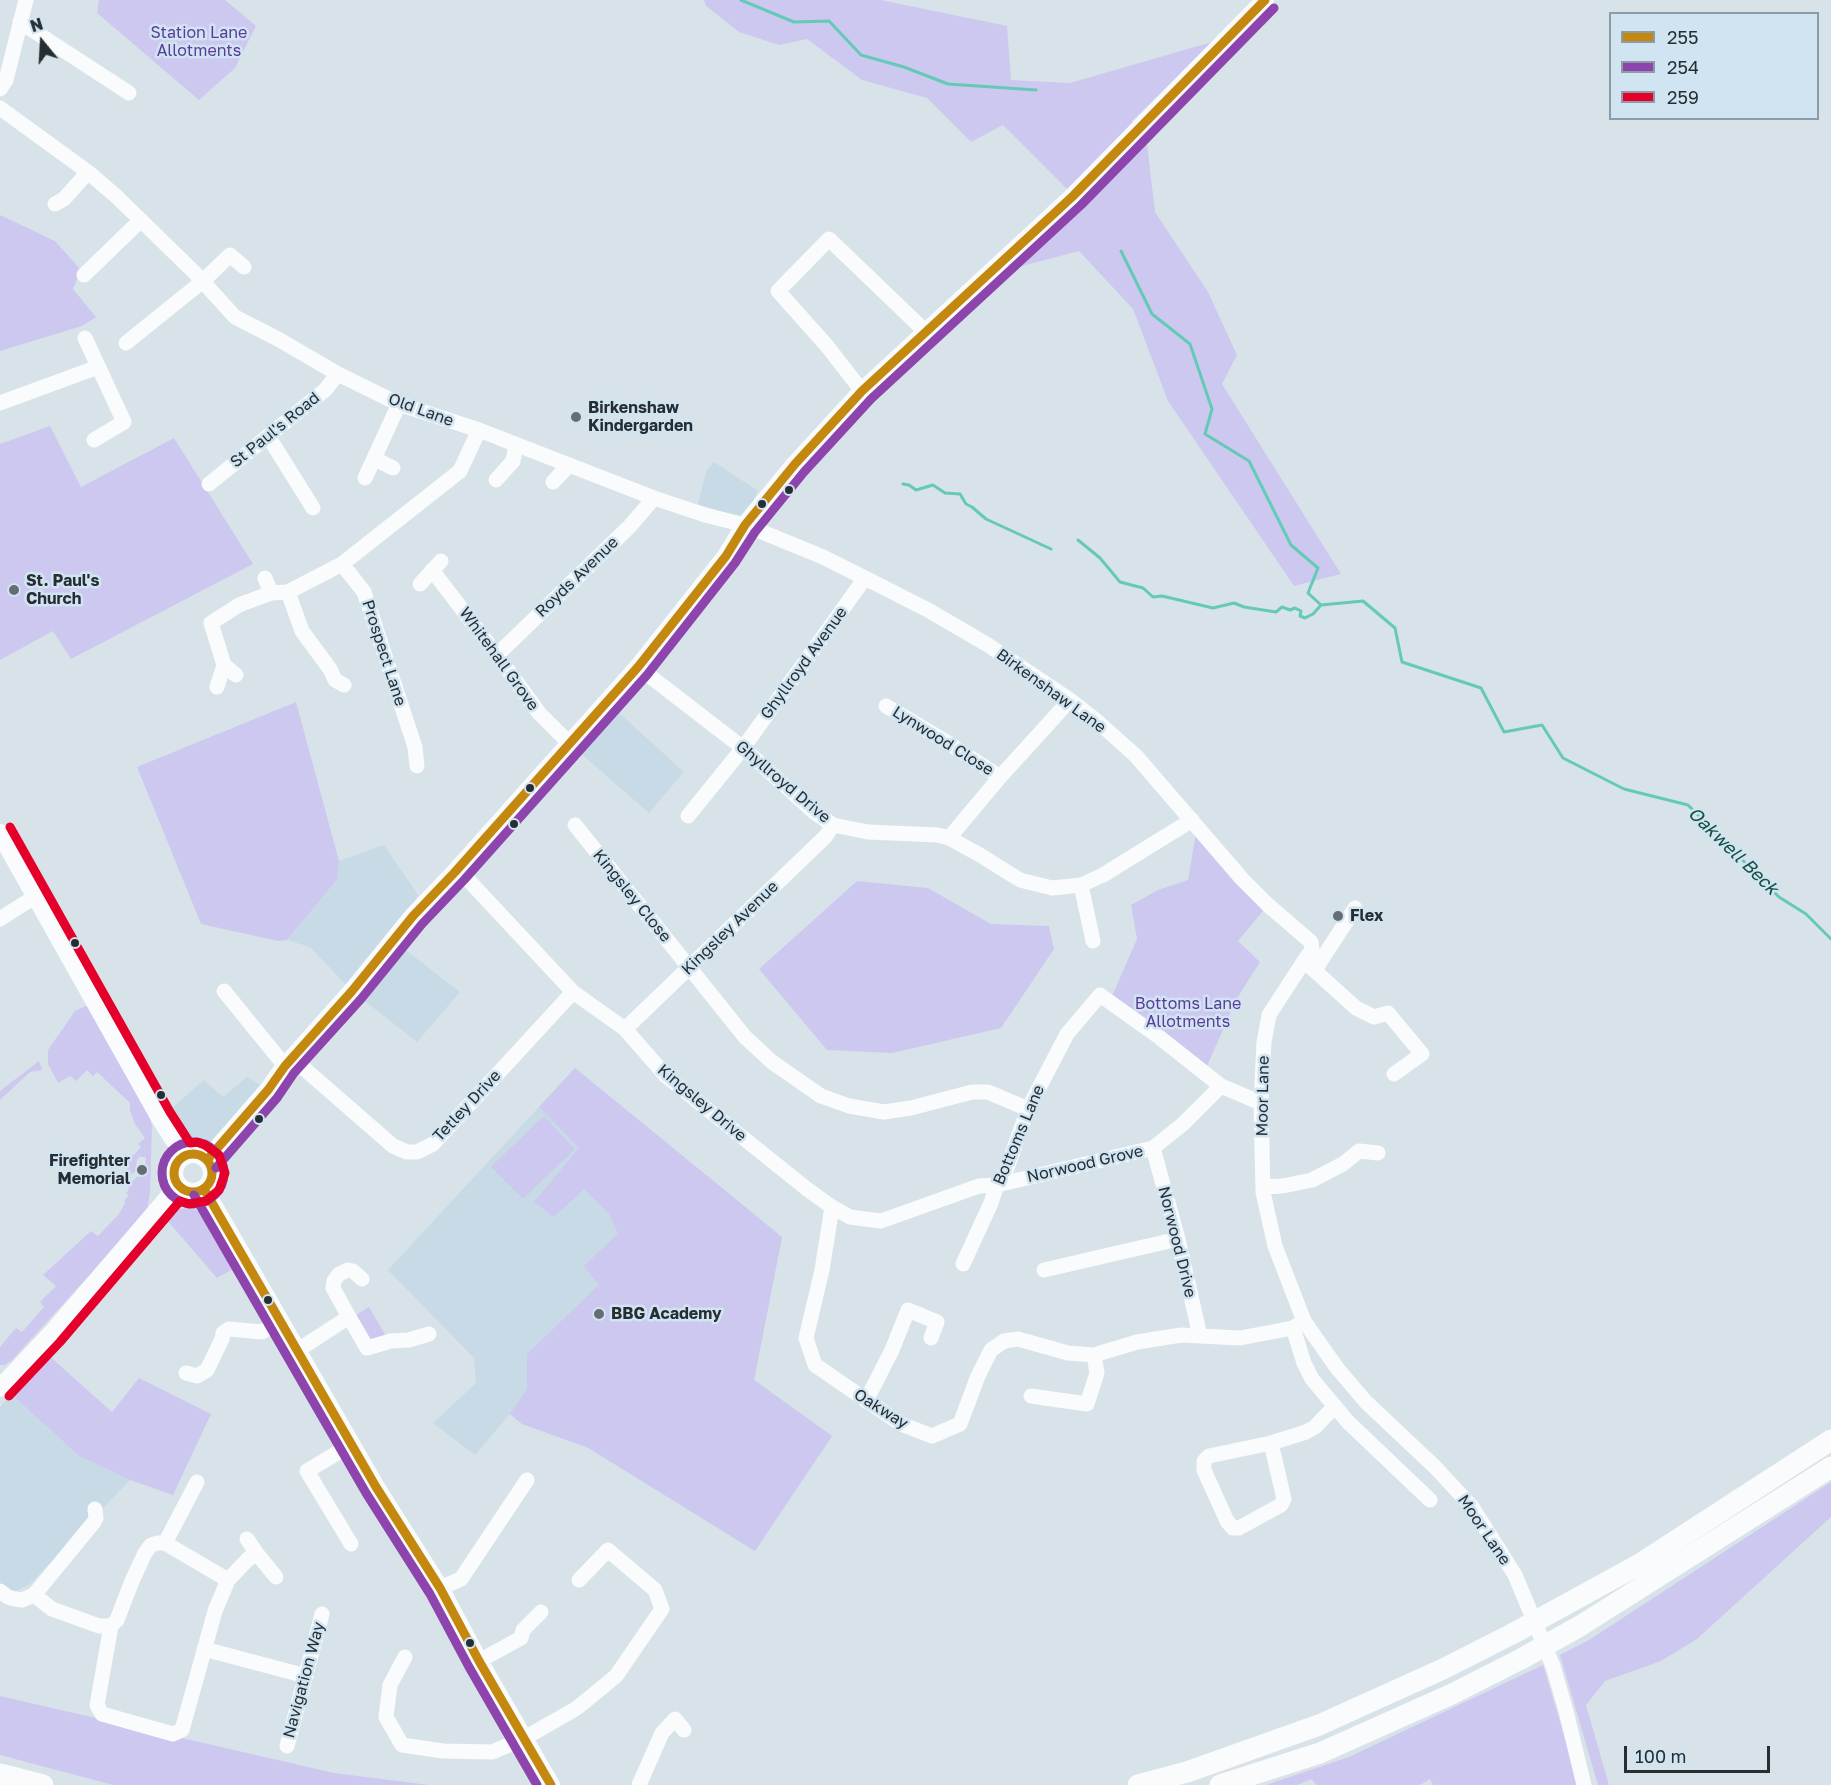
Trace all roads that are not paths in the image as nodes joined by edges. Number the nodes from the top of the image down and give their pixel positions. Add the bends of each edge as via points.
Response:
1 (26, 0) edge
2 (1265, 0) edge
3 (20, 22) junction
4 (0, 88) edge
5 (129, 93) dead end
6 (0, 108) edge
7 (88, 172) junction
8 (55, 204) dead end
9 (141, 220) junction
10 (244, 267) dead end
11 (84, 275) dead end
12 (203, 281) junction
13 (927, 333) junction
14 (85, 338) dead end
15 (126, 344) dead end
16 (98, 367) junction
17 (338, 374) junction
18 (862, 391) junction
19 (0, 403) edge
20 (399, 404) junction
21 (479, 430) junction
22 (268, 436) junction
23 (94, 440) dead end
24 (516, 445) junction
25 (375, 459) junction
26 (568, 466) junction
27 (393, 468) dead end
28 (365, 478) dead end
29 (496, 480) dead end
30 (553, 482) dead end
31 (209, 484) dead end
32 (654, 498) junction
33 (314, 508) dead end
34 (745, 525) junction
35 (342, 564) junction
36 (265, 578) dead end
37 (865, 578) junction
38 (420, 584) dead end
39 (288, 592) junction
40 (271, 593) junction
41 (497, 655) junction
42 (638, 666) junction
43 (336, 685) dead end
44 (217, 687) dead end
45 (1070, 700) junction
46 (886, 706) dead end
47 (570, 744) junction
48 (743, 748) junction
49 (417, 766) dead end
50 (1000, 777) junction
51 (688, 816) dead end
52 (1192, 820) junction
53 (575, 825) dead end
54 (833, 825) junction
55 (0, 834) edge
56 (949, 838) junction
57 (458, 869) junction
58 (1081, 885) junction
59 (36, 897) junction
60 (1355, 908) dead end
61 (0, 919) edge
62 (1093, 941) dead end
63 (1310, 966) junction
64 (689, 967) junction
65 (224, 991) dead end
66 (573, 992) junction
67 (625, 1029) junction
68 (289, 1062) junction
69 (1394, 1074) dead end
70 (1221, 1086) junction
71 (1261, 1102) junction
72 (1028, 1109) junction
73 (1153, 1148) junction
74 (1378, 1153) dead end
75 (184, 1156) junction
76 (207, 1160) junction
77 (177, 1184) junction
78 (997, 1185) junction
79 (1263, 1186) junction
80 (204, 1189) junction
81 (832, 1207) junction
82 (1178, 1239) junction
83 (963, 1264) dead end
84 (1044, 1270) dead end
85 (362, 1279) dead end
86 (348, 1317) junction
87 (280, 1322) junction
88 (1298, 1324) junction
89 (429, 1334) dead end
90 (1200, 1336) junction
91 (931, 1338) dead end
92 (298, 1350) junction
93 (1094, 1355) junction
94 (186, 1373) dead end
95 (0, 1388) edge
96 (1031, 1396) dead end
97 (866, 1401) junction
98 (1335, 1406) junction
99 (1831, 1440) edge
100 (1271, 1443) junction
101 (352, 1444) junction
102 (1831, 1467) edge
103 (527, 1480) dead end
104 (197, 1482) dead end
105 (1430, 1500) dead end
106 (95, 1509) dead end
107 (247, 1539) dead end
108 (165, 1543) junction
109 (351, 1544) dead end
110 (258, 1555) junction
111 (276, 1577) dead end
112 (228, 1580) junction
113 (579, 1580) dead end
114 (440, 1588) junction
115 (0, 1591) edge
116 (34, 1595) junction
117 (541, 1612) dead end
118 (322, 1614) dead end
119 (111, 1626) junction
120 (204, 1649) junction
121 (405, 1657) dead end
122 (479, 1661) junction
123 (306, 1676) junction
124 (684, 1730) dead end
125 (523, 1739) junction
126 (287, 1746) dead end
127 (0, 1774) edge
128 (43, 1785) edge
129 (550, 1785) edge
130 (639, 1785) edge
131 (1138, 1785) edge
132 (1220, 1785) edge
133 (1584, 1785) edge

1 - 3 street
2 - 13 main road via 1073,196
3 - 4 street via 6,80
3 - 5 street
6 - 7 street, Old Lane
7 - 8 street
7 - 9 street, Old Lane
9 - 11 street
9 - 12 street, Old Lane
10 - 12 street via 230,255
12 - 15 street
12 - 17 street, Old Lane via 235,317
13 - 18 main road
13 - 18 street via 829,239 778,291
14 - 16 street
16 - 19 street
16 - 23 street via 124,422
17 - 20 street, Old Lane
17 - 22 street, St Paul's Road via 325,390
18 - 34 main road
20 - 21 street, Old Lane
20 - 25 street
21 - 24 street, Old Lane
21 - 35 street via 460,471
22 - 31 street, St Paul's Road
22 - 33 street
24 - 26 street, Old Lane
24 - 29 street via 513,461
25 - 27 street
25 - 28 street
26 - 30 street
26 - 32 street, Old Lane
32 - 34 street, Old Lane
32 - 41 street, Royds Avenue
34 - 37 street, Birkenshaw Lane
34 - 42 main road via 726,556
35 - 39 street
35 - 49 street, Prospect Lane via 364,592 421,751
36 - 40 street
37 - 45 street, Birkenshaw Lane via 988,645
37 - 48 street, Ghyllroyd Avenue
38 - 41 street, Whitehall Grove via 437,565
39 - 40 street
39 - 43 street via 302,631 330,669
40 - 44 street via 239,605 212,623 230,670
41 - 47 street, Whitehall Grove via 539,714
42 - 47 main road
42 - 48 street, Ghyllroyd Drive
45 - 50 street
45 - 52 street, Birkenshaw Lane via 1136,756
46 - 50 street, Lynwood Close
47 - 57 main road
48 - 51 street, Ghyllroyd Avenue
48 - 54 street, Ghyllroyd Drive
50 - 56 street
52 - 58 street
52 - 63 street, Birkenshaw Lane via 1242,879 1311,942
53 - 64 street, Kingsley Close
54 - 56 street, Ghyllroyd Drive via 868,832
54 - 64 street, Kingsley Avenue
55 - 59 main road
56 - 58 street via 1020,880 1052,888
57 - 66 street, Kingsley Drive
57 - 68 main road
58 - 62 street
59 - 61 street
59 - 75 main road
60 - 63 street, Moor Lane
63 - 69 street via 1356,1008 1374,1017 1388,1013 1422,1054
63 - 71 street, Moor Lane via 1269,1015
64 - 67 street, Kingsley Avenue
64 - 72 street, Kingsley Close via 752,1043 821,1096 884,1112 972,1092 988,1092
65 - 68 street, Tetley Drive
66 - 67 street, Kingsley Drive
66 - 68 street, Tetley Drive via 433,1144 417,1152 393,1146
67 - 81 street, Kingsley Drive via 666,1076
68 - 76 main road
70 - 71 street, Bottoms Lane
70 - 72 street, Bottoms Lane via 1100,995 1067,1034
70 - 73 street, Norwood Grove
71 - 79 street, Moor Lane
72 - 78 street, Bottoms Lane via 1006,1171
73 - 78 street, Norwood Grove
73 - 82 street, Norwood Drive
74 - 79 street via 1359,1151 1312,1180
75 - 76 main road via 196,1154
75 - 77 main road via 176,1166
76 - 80 main road via 212,1178
77 - 80 main road via 189,1192
77 - 95 main road via 51,1334
78 - 81 street, Kingsley Drive via 980,1186 881,1221 850,1217
78 - 83 street, Bottoms Lane
79 - 88 street, Moor Lane via 1275,1246
80 - 87 main road
81 - 97 street, Oakway via 806,1338 815,1365
82 - 84 street
82 - 90 street, Norwood Drive
85 - 86 street via 348,1270 334,1281 333,1288
86 - 89 street via 367,1348
86 - 92 street
87 - 92 main road
87 - 94 street via 262,1332 217,1331 222,1340 207,1370 196,1376
88 - 90 street via 1240,1338
88 - 98 street, Moor Lane via 1304,1363
88 - 133 street, Moor Lane via 1366,1402 1472,1507 1515,1575 1553,1666
90 - 93 street via 1137,1342
91 - 97 street via 938,1322 910,1304
92 - 101 main road
93 - 96 street via 1091,1410
93 - 97 street, Oakway via 1068,1353 1018,1339 1004,1341 991,1350 960,1424 932,1436 901,1424
98 - 100 street via 1315,1427
98 - 105 street, Moor Lane
99 - 131 highway via 1638,1565 1443,1669 1319,1725 1187,1772
100 - 100 street via 1284,1499 1281,1505 1233,1528 1204,1470 1204,1461 1209,1456
101 - 109 street via 306,1471
101 - 114 main road
102 - 132 highway via 1580,1626 1521,1659 1320,1753
103 - 114 street via 461,1579
104 - 108 street
106 - 116 street via 94,1522
107 - 110 street
108 - 112 street
108 - 119 street via 151,1545 145,1553
110 - 111 street
110 - 112 street via 249,1558
112 - 120 street
113 - 125 street via 610,1545 655,1590 662,1609 616,1676 577,1708
114 - 122 main road
115 - 116 street via 22,1600
116 - 119 street via 52,1609 99,1626
117 - 122 street via 523,1630 521,1638
118 - 123 street, Navigation Way
119 - 120 street via 97,1705 102,1714 173,1734 182,1730
120 - 123 street
121 - 125 street via 390,1685 386,1717 402,1745 492,1752
122 - 125 main road
123 - 126 street, Navigation Way
124 - 130 street via 675,1719 662,1733
125 - 129 main road
127 - 128 highway

